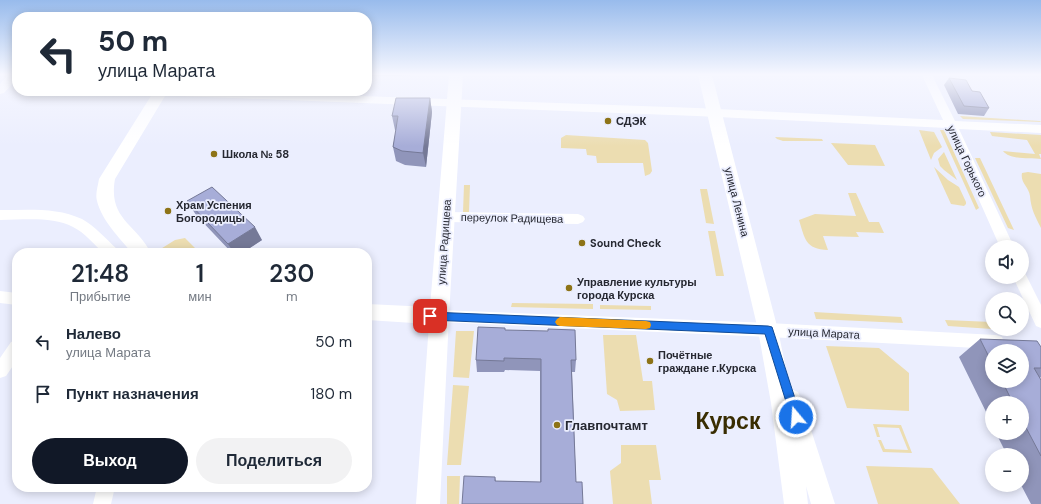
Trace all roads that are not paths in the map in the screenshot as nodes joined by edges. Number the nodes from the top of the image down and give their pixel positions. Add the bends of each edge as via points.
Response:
1 (157, 99) edge
2 (334, 99) edge
3 (453, 99) edge
4 (711, 99) edge
5 (938, 99) edge
6 (453, 103) junction
7 (715, 113) junction
8 (950, 124) junction
9 (1041, 129) edge
10 (0, 215) edge
11 (446, 216) junction
12 (578, 218) dead end
13 (1004, 240) edge
14 (107, 248) edge
15 (138, 248) edge
16 (1023, 284) edge
17 (0, 298) edge
18 (12, 299) edge
19 (372, 312) edge
20 (439, 316) junction
21 (1041, 321) edge
22 (768, 330) junction
23 (1011, 342) edge
24 (12, 355) edge
25 (0, 371) edge
26 (105, 492) edge
27 (102, 504) edge
28 (428, 504) edge
29 (796, 504) edge
30 (823, 504) edge

1 - 15 main road via 107,179 105,200 112,216
2 - 6 street
3 - 6 main road, улица Радищева
4 - 7 main road, улица Ленина
5 - 8 street, улица Горького
6 - 7 street
6 - 11 main road, улица Радищева
7 - 8 street
7 - 22 main road, улица Ленина
8 - 9 street
8 - 13 street, улица Горького
10 - 14 street via 58,217 76,222
11 - 12 street, переулок Радищева
11 - 20 main road, улица Радищева
16 - 21 street
17 - 18 street
19 - 20 main road, улица Марата
20 - 22 street, улица Марата
20 - 28 main road, улица Радищева
22 - 23 street, улица Марата
22 - 29 main road via 782,404
22 - 30 main road
24 - 25 street
26 - 27 street

